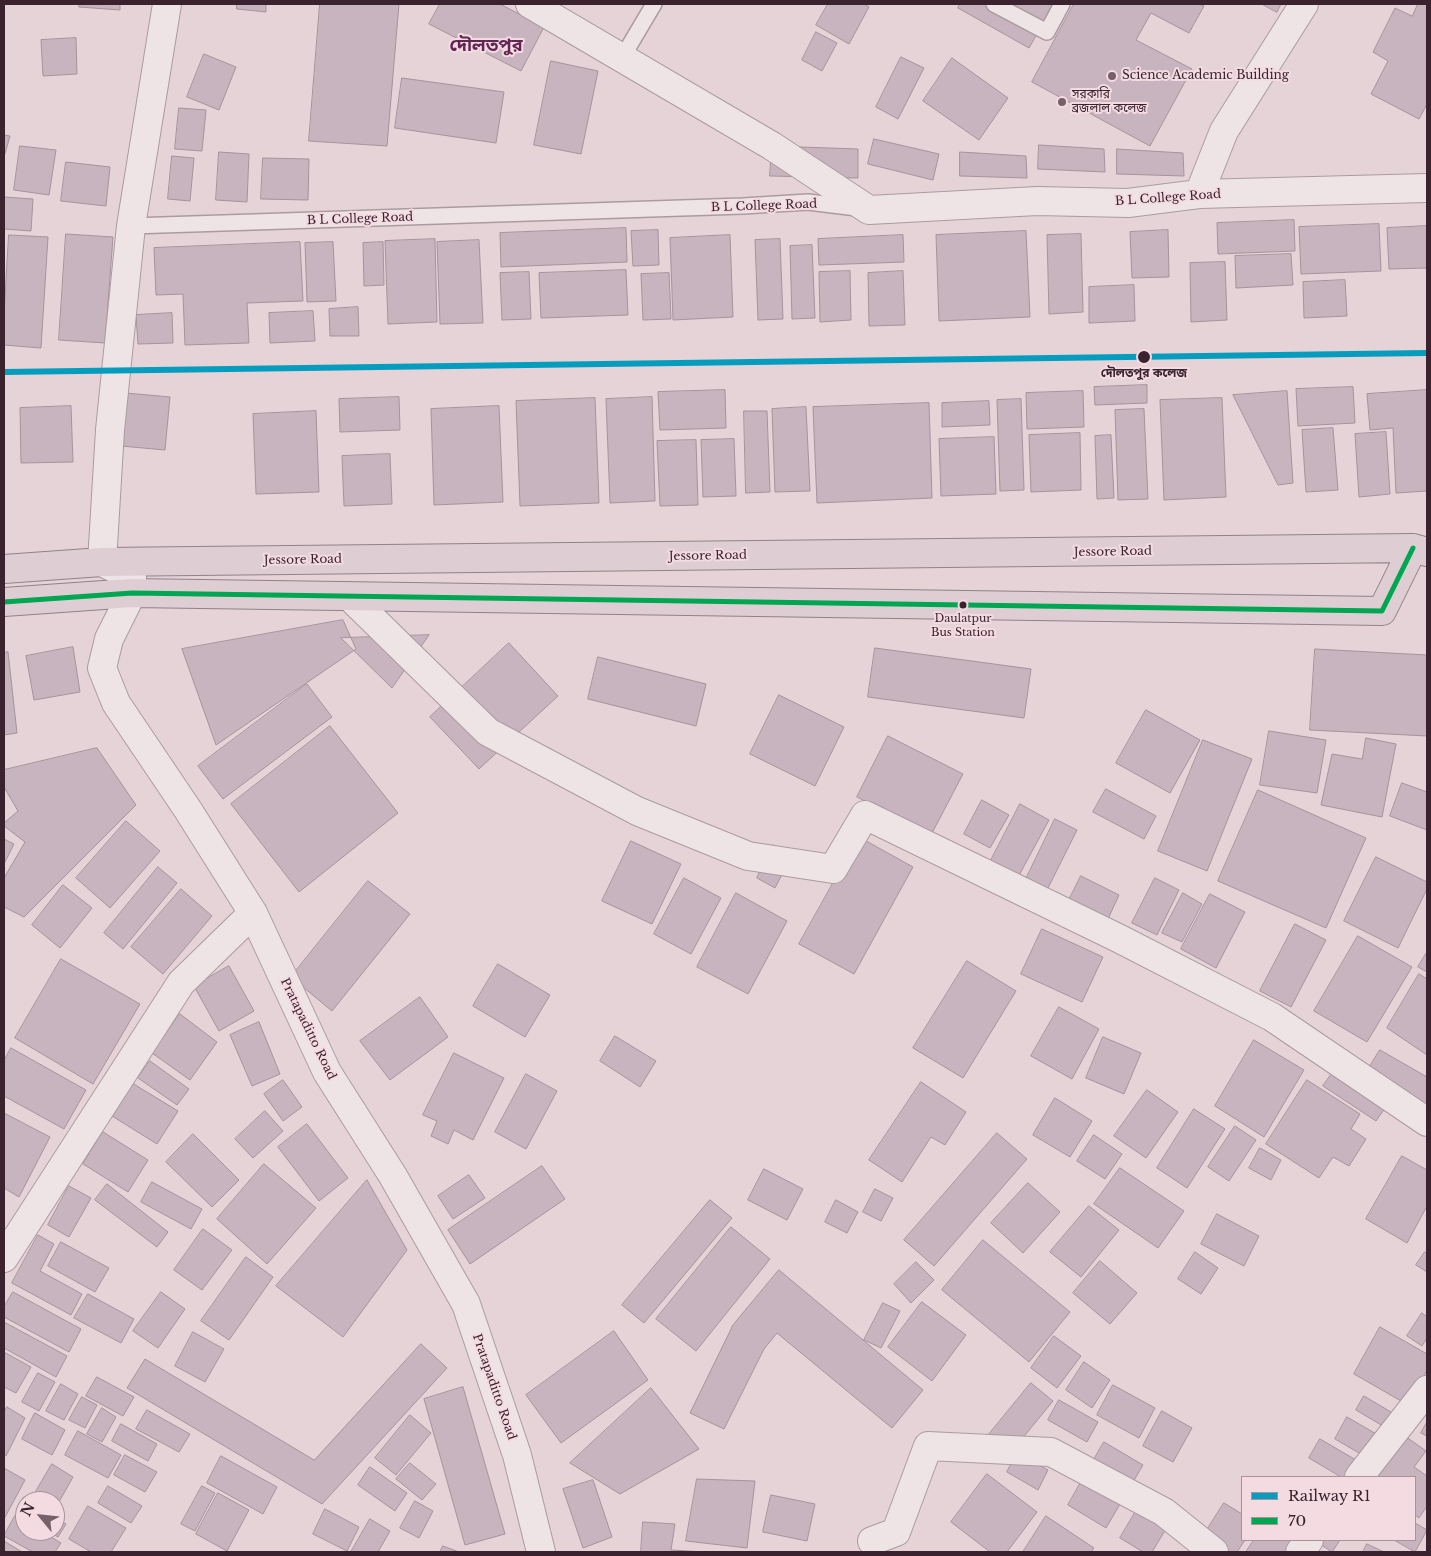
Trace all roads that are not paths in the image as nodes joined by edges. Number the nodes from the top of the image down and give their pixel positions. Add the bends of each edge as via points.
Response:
1 (167, 4) edge
2 (530, 4) edge
3 (654, 4) edge
4 (994, 4) edge
5 (1062, 4) edge
6 (1304, 4) edge
7 (622, 58) junction
8 (1427, 188) edge
9 (1199, 194) junction
10 (869, 210) junction
11 (131, 226) junction
12 (1420, 550) edge
13 (102, 562) junction
14 (4, 569) edge
15 (132, 593) junction
16 (350, 596) junction
17 (4, 602) edge
18 (253, 913) junction
19 (1427, 1122) edge
20 (4, 1258) edge
21 (1427, 1390) edge
22 (1360, 1476) edge
23 (872, 1540) dead end
24 (1308, 1541) edge
25 (541, 1552) edge
26 (1214, 1552) edge
27 (1300, 1552) edge

1 - 11 street
2 - 7 street
3 - 7 lane
4 - 5 lane via 1047,32
6 - 9 street via 1224,131
7 - 10 street via 772,146
8 - 9 street, B L College Road
9 - 10 street, B L College Road via 1128,202 1037,201
10 - 11 lane, B L College Road via 808,202
11 - 13 street via 110,430
12 - 13 highway, Jessore Road
12 - 16 highway, Jessore Road via 1382,611
13 - 14 highway, Jessore Road
13 - 15 street via 132,577
15 - 16 highway, Jessore Road
15 - 17 highway, Jessore Road
15 - 18 street, Pratapaditto Road via 109,639 102,668 116,703
16 - 19 street via 488,732 637,811 748,856 833,869 865,814 1272,1017
18 - 20 street via 181,983
18 - 25 street, Pratapaditto Road via 327,1072 393,1176 466,1304 517,1456
21 - 22 street
23 - 26 street via 896,1532 928,1446 1051,1452 1164,1512
24 - 27 street

